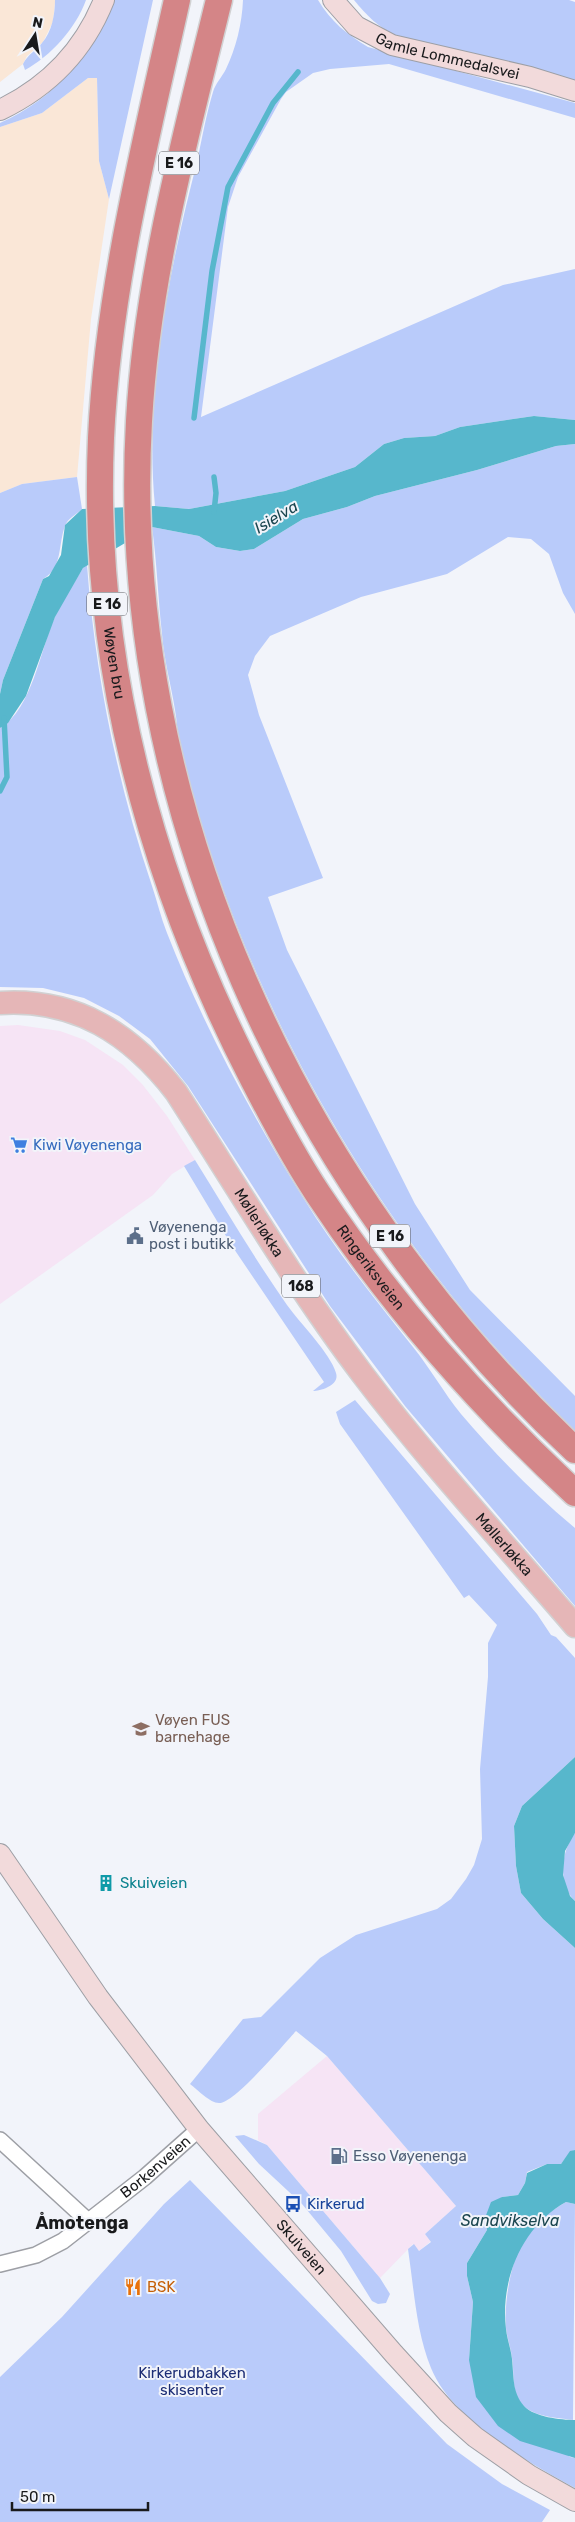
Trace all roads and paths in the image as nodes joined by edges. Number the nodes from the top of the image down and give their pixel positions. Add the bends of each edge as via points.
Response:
1 (104, 0) edge
2 (176, 0) edge
3 (218, 0) edge
4 (334, 0) edge
5 (575, 91) edge
6 (0, 110) edge
7 (0, 1003) edge
8 (217, 1006) joint
9 (575, 1450) edge
10 (575, 1493) edge
11 (575, 1626) edge
12 (0, 1854) edge
13 (199, 2129) junction
14 (0, 2140) edge
15 (88, 2221) junction
16 (0, 2264) edge
17 (575, 2501) edge

1 - 6 main road via 84,40 53,77
2 - 8 highway, Wøyen bru / E 16 via 116,292 100,480 104,584 125,726 150,825 166,879
3 - 9 highway, E 16 via 159,253 143,360 136,476 145,627 181,811 217,919 248,990 304,1102 347,1174 397,1246 478,1351 542,1420
4 - 5 main road, Gamle Lommedalsvei via 356,26 392,45 530,77
7 - 11 main road, Møllerløkka / 168 via 44,1005 95,1020 141,1052 158,1070 176,1092 294,1276 363,1375 458,1492
8 - 10 highway, Ringeriksveien / E 16 via 316,1192 380,1282 440,1357 522,1444
12 - 13 main road, Skuiveien via 98,1997
13 - 15 street, Borkenveien
13 - 17 main road, Skuiveien via 448,2413 503,2458
14 - 15 street
15 - 16 street, Borkenveien via 63,2241 36,2255

